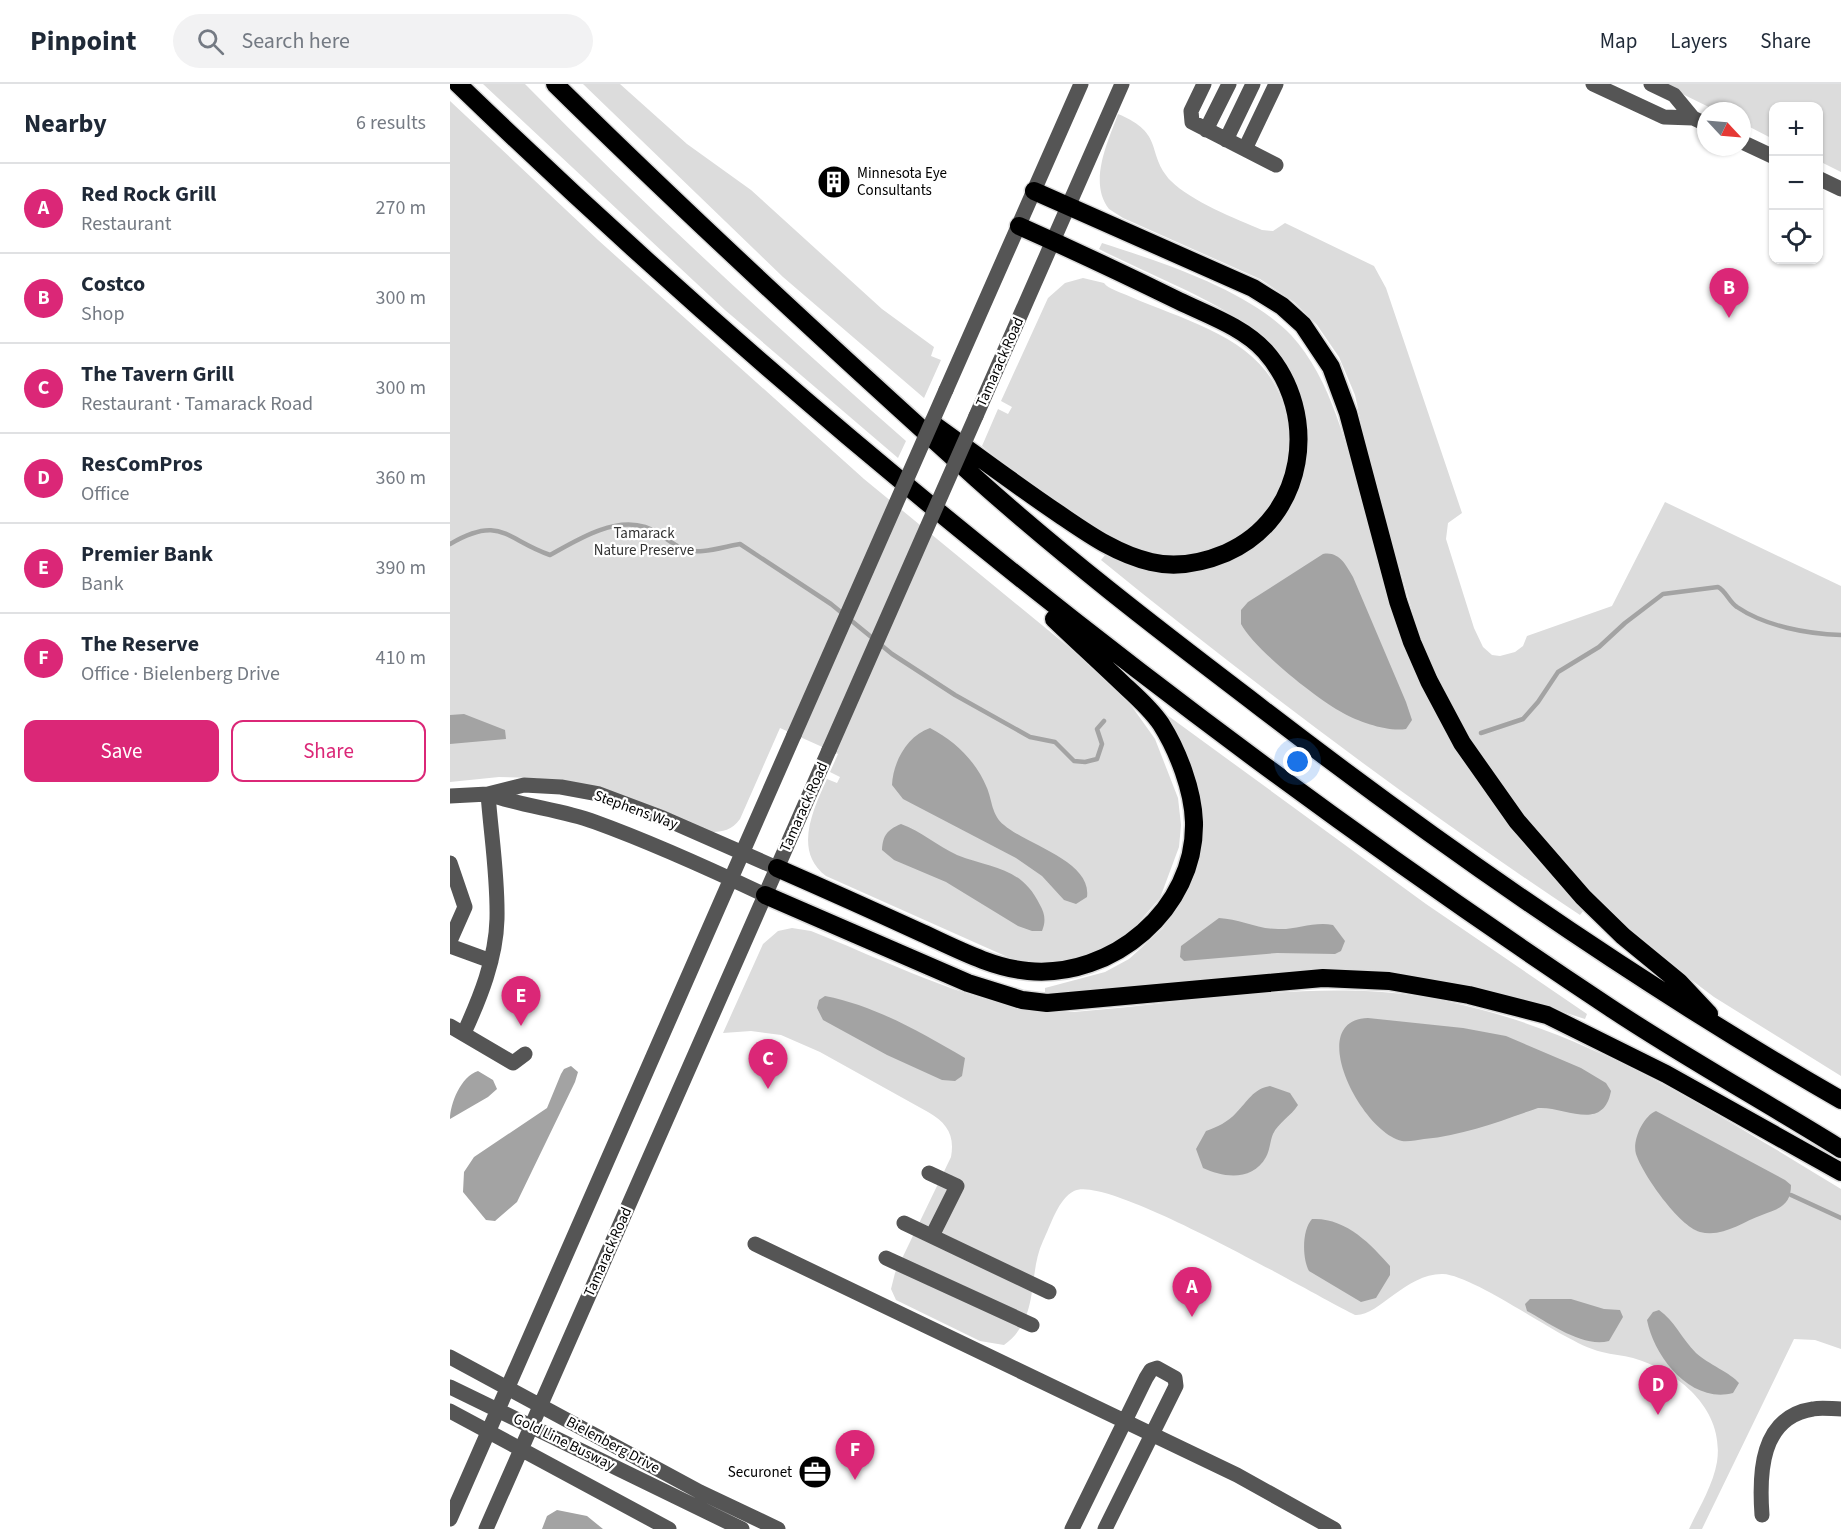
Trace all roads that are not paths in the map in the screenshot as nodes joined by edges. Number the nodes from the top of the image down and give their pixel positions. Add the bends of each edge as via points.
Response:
1 (458, 84) edge
2 (555, 84) edge
3 (1081, 84) edge
4 (1122, 84) edge
5 (1204, 84) edge
6 (1228, 84) edge
7 (1253, 84) edge
8 (1276, 84) edge
9 (1593, 84) edge
10 (1651, 84) edge
11 (1697, 119) edge
12 (1697, 121) edge
13 (1206, 130) junction
14 (1226, 140) junction
15 (1751, 146) edge
16 (1245, 149) junction
17 (1771, 156) edge
18 (1276, 165) dead end
19 (1823, 180) edge
20 (1841, 189) edge
21 (1034, 191) junction
22 (1068, 206) junction
23 (1019, 226) junction
24 (1053, 241) junction
25 (865, 376) junction
26 (959, 529) junction
27 (488, 794) junction
28 (450, 796) edge
29 (743, 852) junction
30 (450, 862) edge
31 (777, 868) junction
32 (731, 879) junction
33 (765, 895) junction
34 (450, 941) edge
35 (450, 946) edge
36 (491, 961) junction
37 (457, 1030) edge
38 (1731, 1037) junction
39 (525, 1054) dead end
40 (1841, 1100) edge
41 (1841, 1149) edge
42 (1841, 1172) edge
43 (929, 1173) dead end
44 (904, 1223) dead end
45 (932, 1236) junction
46 (755, 1244) dead end
47 (886, 1258) dead end
48 (1048, 1292) dead end
49 (1032, 1325) dead end
50 (450, 1357) edge
51 (450, 1387) edge
52 (508, 1387) junction
53 (542, 1406) junction
54 (1841, 1409) edge
55 (450, 1411) edge
56 (498, 1411) junction
57 (1125, 1421) junction
58 (531, 1426) junction
59 (489, 1430) junction
60 (1154, 1434) junction
61 (522, 1450) junction
62 (1762, 1515) dead end
63 (450, 1519) edge
64 (486, 1529) edge
65 (669, 1529) edge
66 (742, 1529) edge
67 (778, 1529) edge
68 (1072, 1529) edge
69 (1106, 1529) edge
70 (1334, 1529) edge

1 - 26 highway via 717,324
2 - 25 highway via 697,222
3 - 21 street
4 - 22 street, Tamarack Road
5 - 13 street via 1190,118
6 - 13 street
7 - 14 street
8 - 16 street
9 - 12 street via 1664,117
10 - 11 street via 1674,95
13 - 14 street
14 - 16 street
15 - 17 street
16 - 18 street
19 - 20 street
21 - 22 highway
21 - 23 street
22 - 24 street, Tamarack Road
22 - 38 highway via 1267,296 1313,337 1339,385 1412,642 1457,735 1503,802 1583,897 1679,982
23 - 24 highway
23 - 29 street, bridge
24 - 25 highway via 1238,330 1264,350 1281,372 1297,414 1298,462 1289,491 1274,515 1241,546 1207,560 1178,565 1153,562 1118,550 1034,497
24 - 31 street, Tamarack Road, bridge
25 - 38 highway via 1056,545 1304,742 1472,863
26 - 31 highway via 1160,722 1179,762 1194,823 1187,862 1174,895 1154,925 1123,948 1068,969 1026,971 1007,968 942,942
26 - 41 highway via 1126,662 1395,860 1621,1015
27 - 28 street, Stephens Way
27 - 29 street, Stephens Way via 524,786 599,794
27 - 32 street, Stephens Way via 517,805 559,811 595,822
27 - 36 street via 497,920
29 - 31 street, Stephens Way
29 - 32 street
30 - 34 street via 465,908
31 - 33 street, Tamarack Road
32 - 33 street, Stephens Way
32 - 52 street
33 - 42 highway via 968,983 1022,1000 1047,1003 1353,978 1427,987 1506,1003 1547,1015 1666,1074
33 - 53 street, Tamarack Road
35 - 36 street
36 - 37 street via 483,988
37 - 39 street via 513,1063
38 - 40 highway
43 - 45 street via 957,1186
44 - 45 street
45 - 48 street
46 - 57 street
47 - 49 street
50 - 52 street, Bielenberg Drive
51 - 56 street, Gold Line Busway
52 - 53 street, Bielenberg Drive
52 - 56 street
53 - 58 street, Tamarack Road
53 - 67 street, Bielenberg Drive via 700,1492
54 - 62 street via 1812,1409 1791,1417 1776,1429 1765,1448 1759,1481
55 - 59 street
56 - 58 street, Gold Line Busway
56 - 59 street
57 - 60 street
57 - 60 street via 1148,1373 1158,1368 1177,1382
57 - 68 street
58 - 61 street, Tamarack Road
58 - 66 street, Gold Line Busway
59 - 61 street
59 - 63 street
60 - 69 street
60 - 70 street
61 - 64 street, Tamarack Road
61 - 65 street

